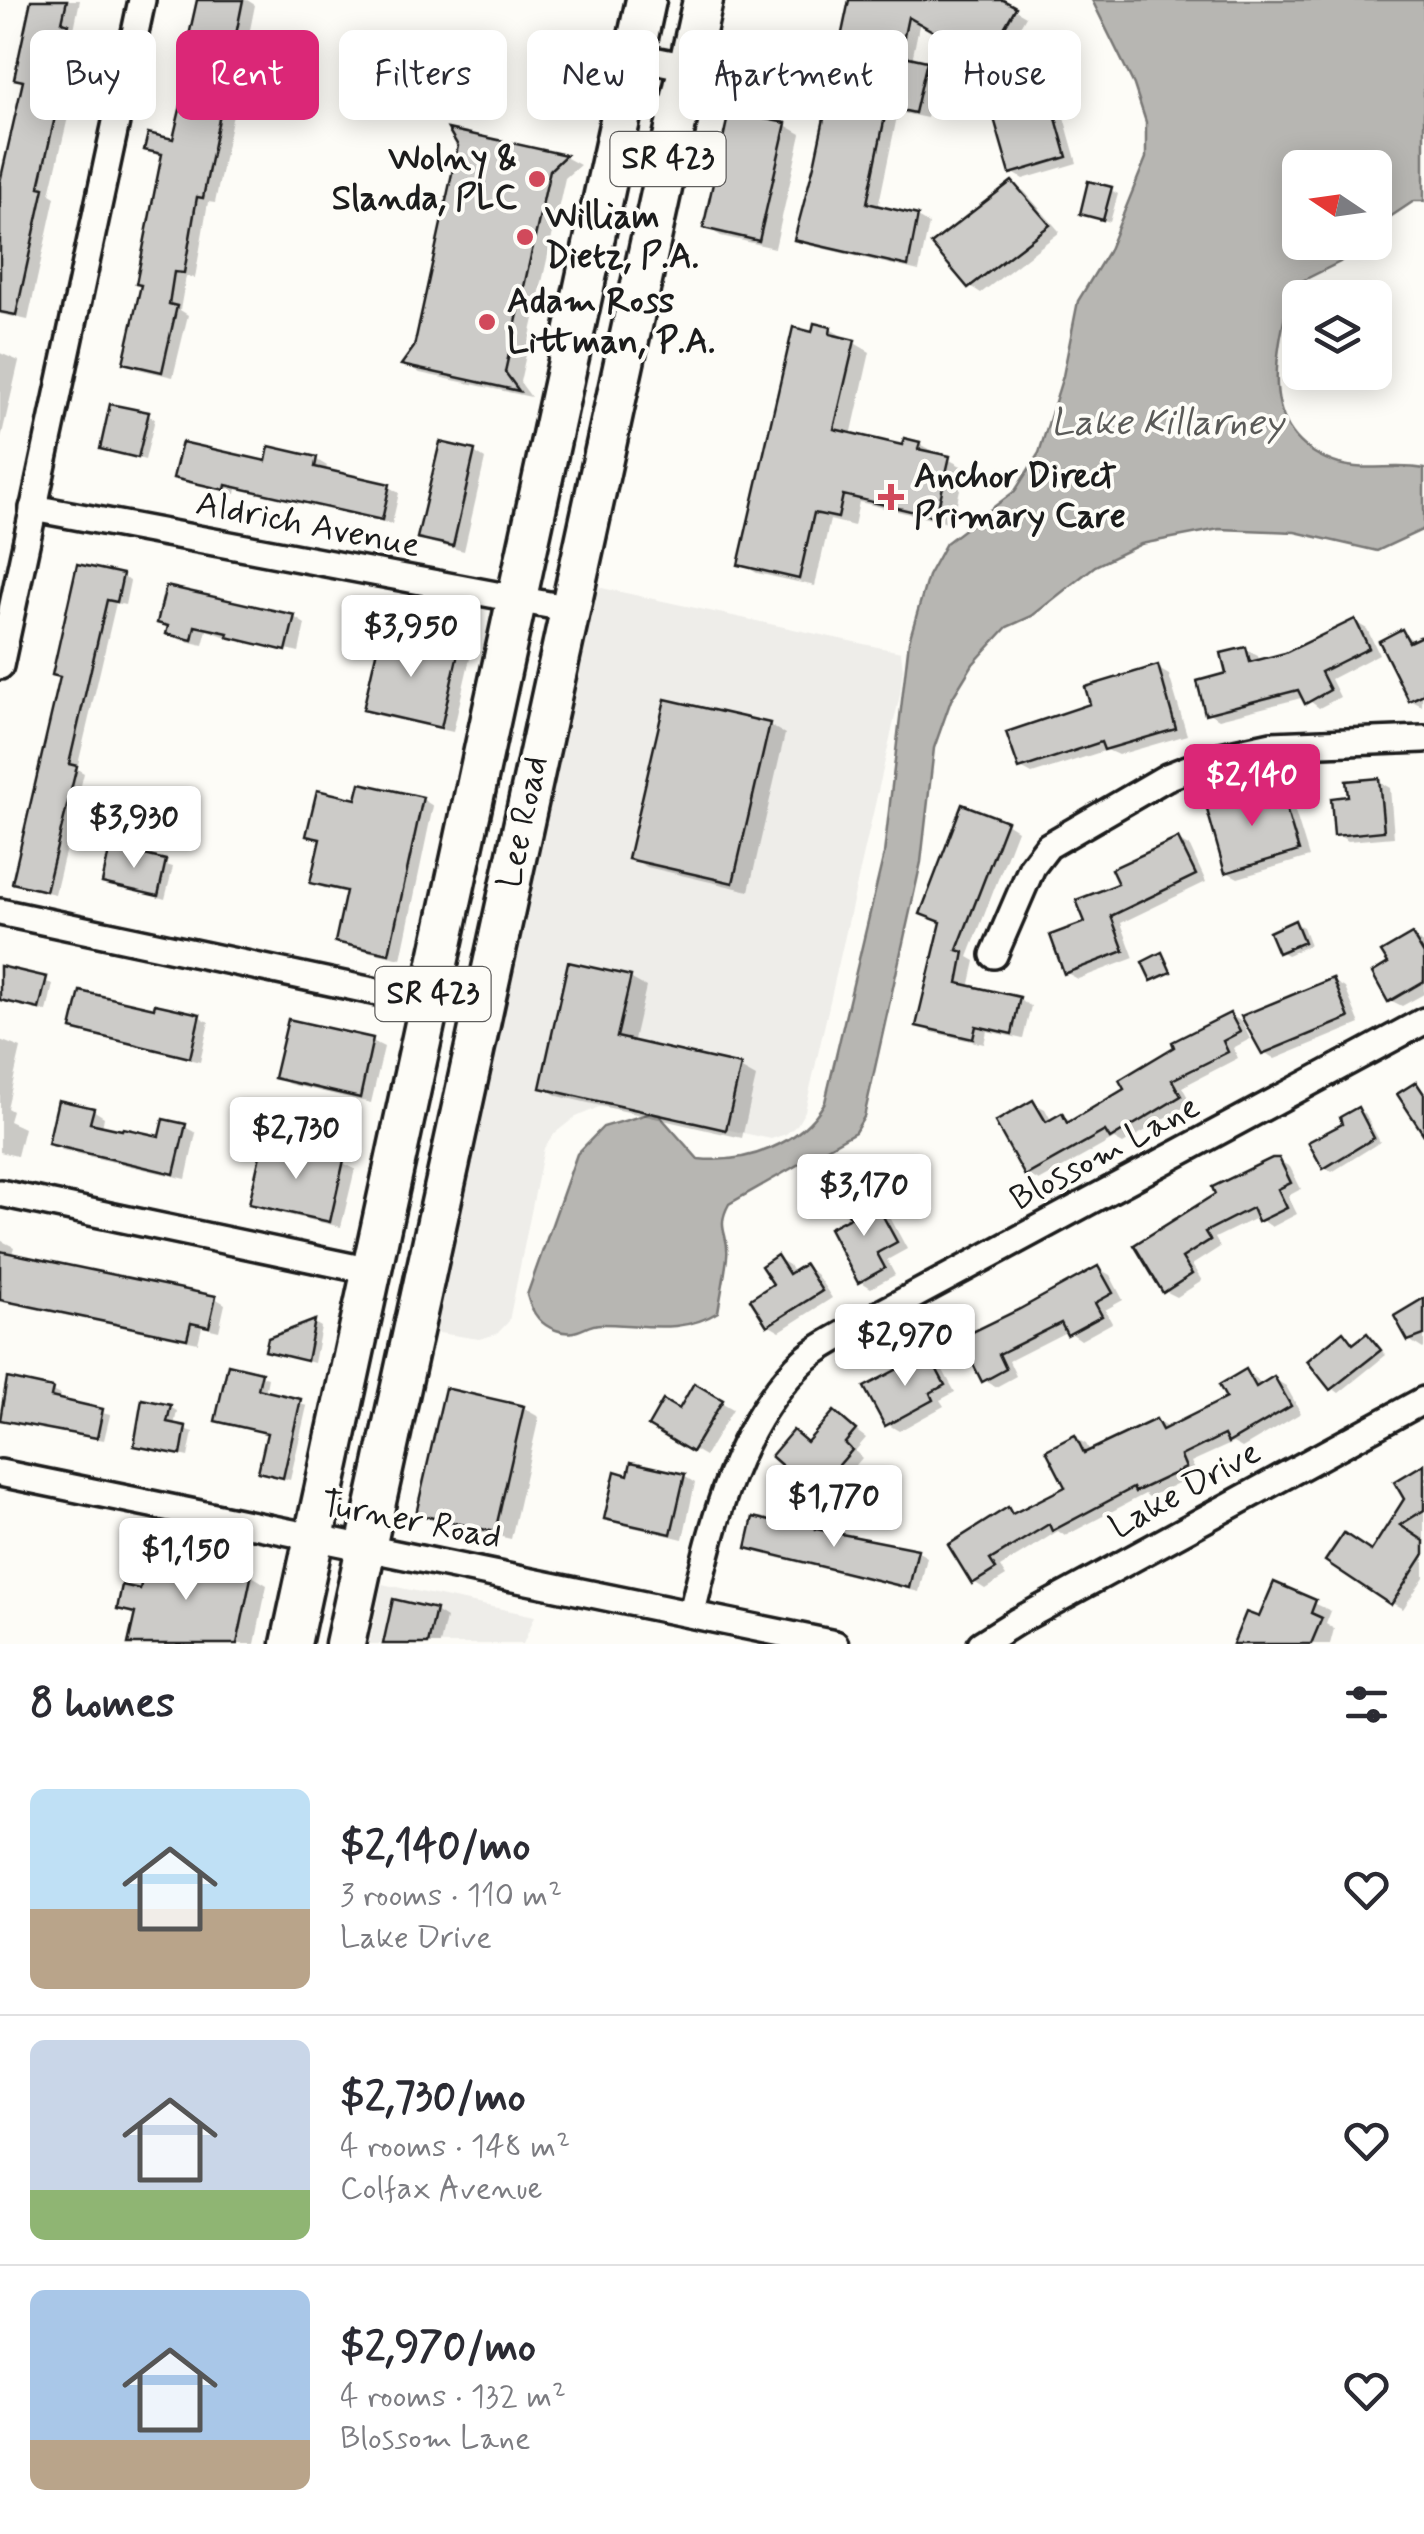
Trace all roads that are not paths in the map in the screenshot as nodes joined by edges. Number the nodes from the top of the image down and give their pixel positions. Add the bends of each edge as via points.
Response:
1 (142, 0) edge
2 (646, 0) edge
3 (703, 0) edge
4 (640, 30) edge
5 (696, 30) edge
6 (679, 109) edge
7 (620, 120) edge
8 (34, 508) junction
9 (519, 600) junction
10 (570, 609) junction
11 (0, 666) edge
12 (1424, 739) edge
13 (0, 912) edge
14 (994, 955) dead end
15 (431, 1004) junction
16 (481, 1014) junction
17 (1424, 1021) edge
18 (0, 1193) edge
19 (371, 1270) junction
20 (1424, 1400) edge
21 (0, 1473) edge
22 (314, 1538) junction
23 (365, 1548) junction
24 (692, 1612) junction
25 (739, 1634) edge
26 (291, 1644) edge
27 (344, 1644) edge
28 (835, 1644) edge
29 (981, 1644) edge

1 - 8 street
2 - 4 main road, Lee Road / SR 423
3 - 5 main road, Lee Road / SR 423
6 - 10 main road, Lee Road / SR 423
7 - 9 main road, Lee Road / SR 423
8 - 9 street, Aldrich Avenue
8 - 11 street
9 - 10 street, Aldrich Avenue
9 - 15 main road, Lee Road / SR 423
10 - 16 main road, Lee Road / SR 423
12 - 14 street via 1272,745 1167,777 1048,846 1032,867
13 - 15 street
15 - 16 street
15 - 19 main road, Lee Road / SR 423
16 - 23 main road, Lee Road / SR 423
17 - 24 street, Blossom Lane via 861,1324 798,1365 755,1424 718,1504
18 - 19 street
19 - 22 main road, Lee Road / SR 423
20 - 29 street, Lake Drive
21 - 22 street, Turner Road
22 - 23 street, Turner Road
22 - 26 main road, Lee Road / SR 423
23 - 24 street, Turner Road
23 - 27 main road, Lee Road / SR 423
24 - 25 street
25 - 28 street

